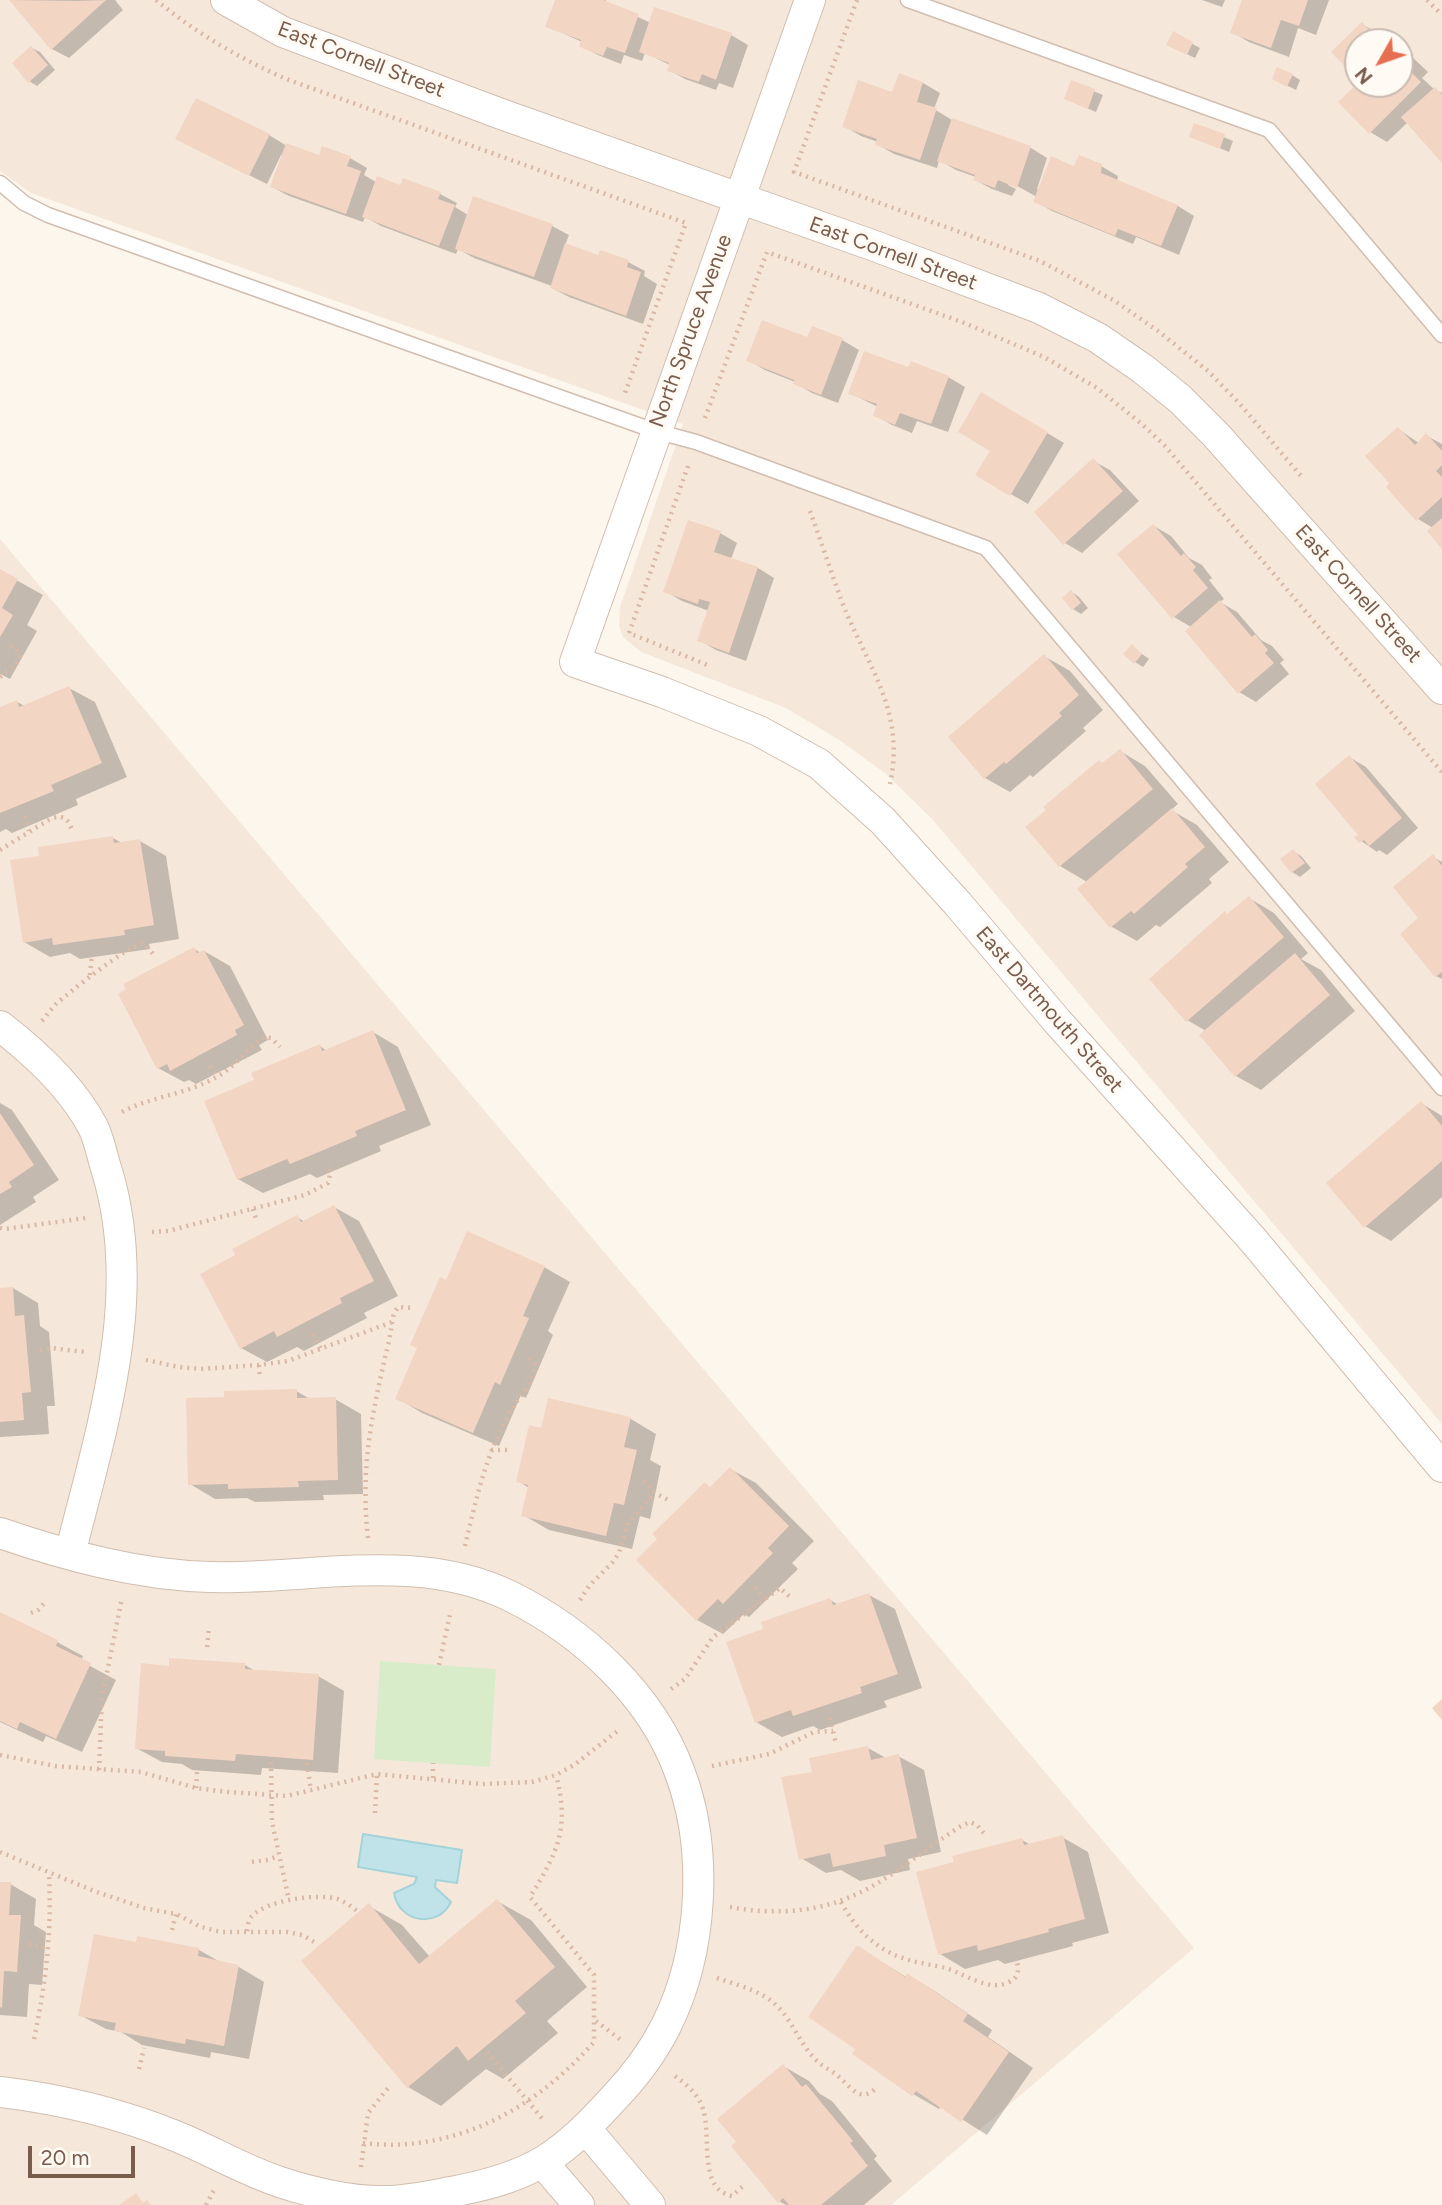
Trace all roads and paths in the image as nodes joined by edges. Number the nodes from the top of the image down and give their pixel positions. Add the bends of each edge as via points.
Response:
1 (156, 0) edge
2 (226, 0) edge
3 (810, 0) edge
4 (908, 0) edge
5 (1427, 0) edge
6 (1442, 16) edge
7 (0, 183) edge
8 (739, 198) junction
9 (1442, 335) edge
10 (617, 417) junction
11 (655, 431) junction
12 (696, 442) junction
13 (808, 483) junction
14 (9, 645) dead end
15 (575, 662) joint
16 (710, 666) dead end
17 (0, 677) edge
18 (1442, 689) edge
19 (1442, 772) edge
20 (25, 816) dead end
21 (883, 821) junction
22 (72, 830) dead end
23 (29, 831) junction
24 (0, 850) edge
25 (92, 954) dead end
26 (153, 954) dead end
27 (90, 976) junction
28 (0, 1026) edge
29 (24, 1044) junction
30 (280, 1047) dead end
31 (210, 1066) dead end
32 (217, 1077) junction
33 (1442, 1088) edge
34 (93, 1128) junction
35 (328, 1163) dead end
36 (253, 1209) junction
37 (257, 1222) dead end
38 (118, 1224) junction
39 (0, 1228) edge
40 (412, 1308) dead end
41 (392, 1322) junction
42 (313, 1334) dead end
43 (321, 1349) junction
44 (40, 1350) dead end
45 (115, 1355) junction
46 (527, 1356) dead end
47 (259, 1366) junction
48 (260, 1378) dead end
49 (491, 1450) junction
50 (511, 1450) dead end
51 (1442, 1467) edge
52 (644, 1480) dead end
53 (655, 1493) junction
54 (670, 1501) dead end
55 (0, 1533) edge
56 (70, 1554) junction
57 (128, 1568) junction
58 (371, 1570) junction
59 (458, 1577) junction
60 (755, 1587) dead end
61 (791, 1598) dead end
62 (764, 1599) junction
63 (45, 1601) dead end
64 (31, 1613) dead end
65 (209, 1628) dead end
66 (563, 1628) junction
67 (208, 1647) dead end
68 (439, 1665) dead end
69 (643, 1707) junction
70 (830, 1718) dead end
71 (833, 1731) junction
72 (836, 1744) dead end
73 (0, 1755) edge
74 (271, 1762) dead end
75 (307, 1763) dead end
76 (433, 1763) dead end
77 (99, 1770) junction
78 (197, 1772) dead end
79 (681, 1773) junction
80 (376, 1774) junction
81 (556, 1775) junction
82 (433, 1778) junction
83 (196, 1788) junction
84 (311, 1791) junction
85 (270, 1795) junction
86 (376, 1813) dead end
87 (986, 1836) dead end
88 (0, 1852) edge
89 (278, 1856) junction
90 (252, 1862) dead end
91 (49, 1873) junction
92 (699, 1899) junction
93 (289, 1900) junction
94 (841, 1902) junction
95 (357, 1911) dead end
96 (176, 1914) junction
97 (172, 1930) dead end
98 (247, 1931) junction
99 (29, 1944) dead end
100 (318, 1944) dead end
101 (48, 1948) junction
102 (1016, 1959) dead end
103 (686, 1968) junction
104 (34, 2039) dead end
105 (144, 2048) dead end
106 (486, 2052) dead end
107 (647, 2057) junction
108 (139, 2069) dead end
109 (389, 2087) dead end
110 (875, 2089) dead end
111 (0, 2092) edge
112 (528, 2102) junction
113 (363, 2143) junction
114 (565, 2146) junction
115 (744, 2185) dead end
116 (360, 2199) junction
117 (579, 2205) edge
118 (650, 2205) edge

1 - 10 path via 243,60 286,79 686,223
2 - 8 street, East Cornell Street via 283,32
3 - 8 street, North Spruce Avenue
4 - 9 lane via 1269,130
5 - 6 path
7 - 10 lane via 24,204 48,215
8 - 11 street, North Spruce Avenue
8 - 18 street, East Cornell Street via 1039,308 1098,338 1143,369 1216,435
10 - 11 lane
11 - 12 lane
11 - 15 street, North Spruce Avenue
12 - 13 lane
12 - 16 path via 629,633
12 - 19 path via 767,252 962,322 1044,357 1097,388 1165,446
13 - 21 path via 807,501 843,603 884,693 894,733 895,761
13 - 33 lane via 985,548
14 - 17 path via 20,656
15 - 21 street, East Dartmouth Street via 759,731 819,764
20 - 23 path
21 - 51 street, East Dartmouth Street via 1253,1240
22 - 23 path via 61,816
23 - 24 path
25 - 27 path
26 - 27 path via 139,944
27 - 29 path via 57,1004
28 - 29 street
29 - 34 street via 68,1090
30 - 32 path via 264,1037
31 - 32 path
32 - 34 path via 187,1091 137,1103
34 - 38 street
35 - 36 path via 328,1183 321,1188
36 - 37 path
36 - 38 path via 168,1231
38 - 39 path via 67,1222
38 - 45 street via 120,1317
40 - 41 path via 398,1307
41 - 43 path
41 - 58 path via 365,1462
42 - 43 path
43 - 47 path
44 - 45 path
45 - 47 path via 179,1367
45 - 56 street
46 - 49 path via 535,1364 535,1373
47 - 48 path
49 - 50 path
49 - 59 path
52 - 53 path
53 - 54 path
53 - 66 path via 628,1523 619,1553 589,1586
55 - 56 street
56 - 57 street
57 - 58 street via 209,1577
57 - 77 path via 102,1698
58 - 59 street
59 - 66 street via 507,1594
59 - 68 path
60 - 62 path
61 - 62 path via 780,1588
62 - 69 path via 713,1637 685,1679
63 - 64 path
65 - 67 path
66 - 69 street via 620,1676
69 - 79 street
69 - 81 path via 589,1755
70 - 71 path
71 - 72 path
71 - 79 path via 800,1737 769,1754
73 - 77 path
74 - 85 path
75 - 84 path
76 - 82 path
77 - 83 path via 141,1772
78 - 83 path
79 - 92 street via 697,1850
80 - 82 path
80 - 84 path
80 - 86 path
81 - 82 path via 509,1784
81 - 112 path via 564,1810 562,1824 555,1851 530,1897 594,1975 594,2042
83 - 85 path
84 - 85 path
85 - 89 path
87 - 94 path via 970,1822 961,1826 889,1876
88 - 91 path
89 - 90 path
89 - 93 path
91 - 96 path via 144,1908
91 - 101 path
92 - 94 path via 750,1911 802,1910
92 - 103 street
93 - 95 path via 323,1896
93 - 98 path via 253,1915
94 - 102 path via 862,1932 883,1949 921,1965 942,1967 993,1986 1015,1979
96 - 97 path
96 - 98 path via 221,1932
98 - 100 path via 288,1932
99 - 101 path
101 - 104 path
103 - 107 street via 667,2025
103 - 110 path via 763,1996 784,2013 814,2058 853,2092 863,2095
105 - 108 path
106 - 112 path
107 - 114 street
107 - 115 path via 698,2097 704,2111 713,2183 732,2196
109 - 113 path via 368,2113
111 - 116 street via 46,2097 128,2118 279,2182
112 - 113 path via 460,2135 409,2145
112 - 114 path
113 - 116 path
114 - 116 street via 519,2175 493,2183 386,2202
114 - 117 street
114 - 118 street

